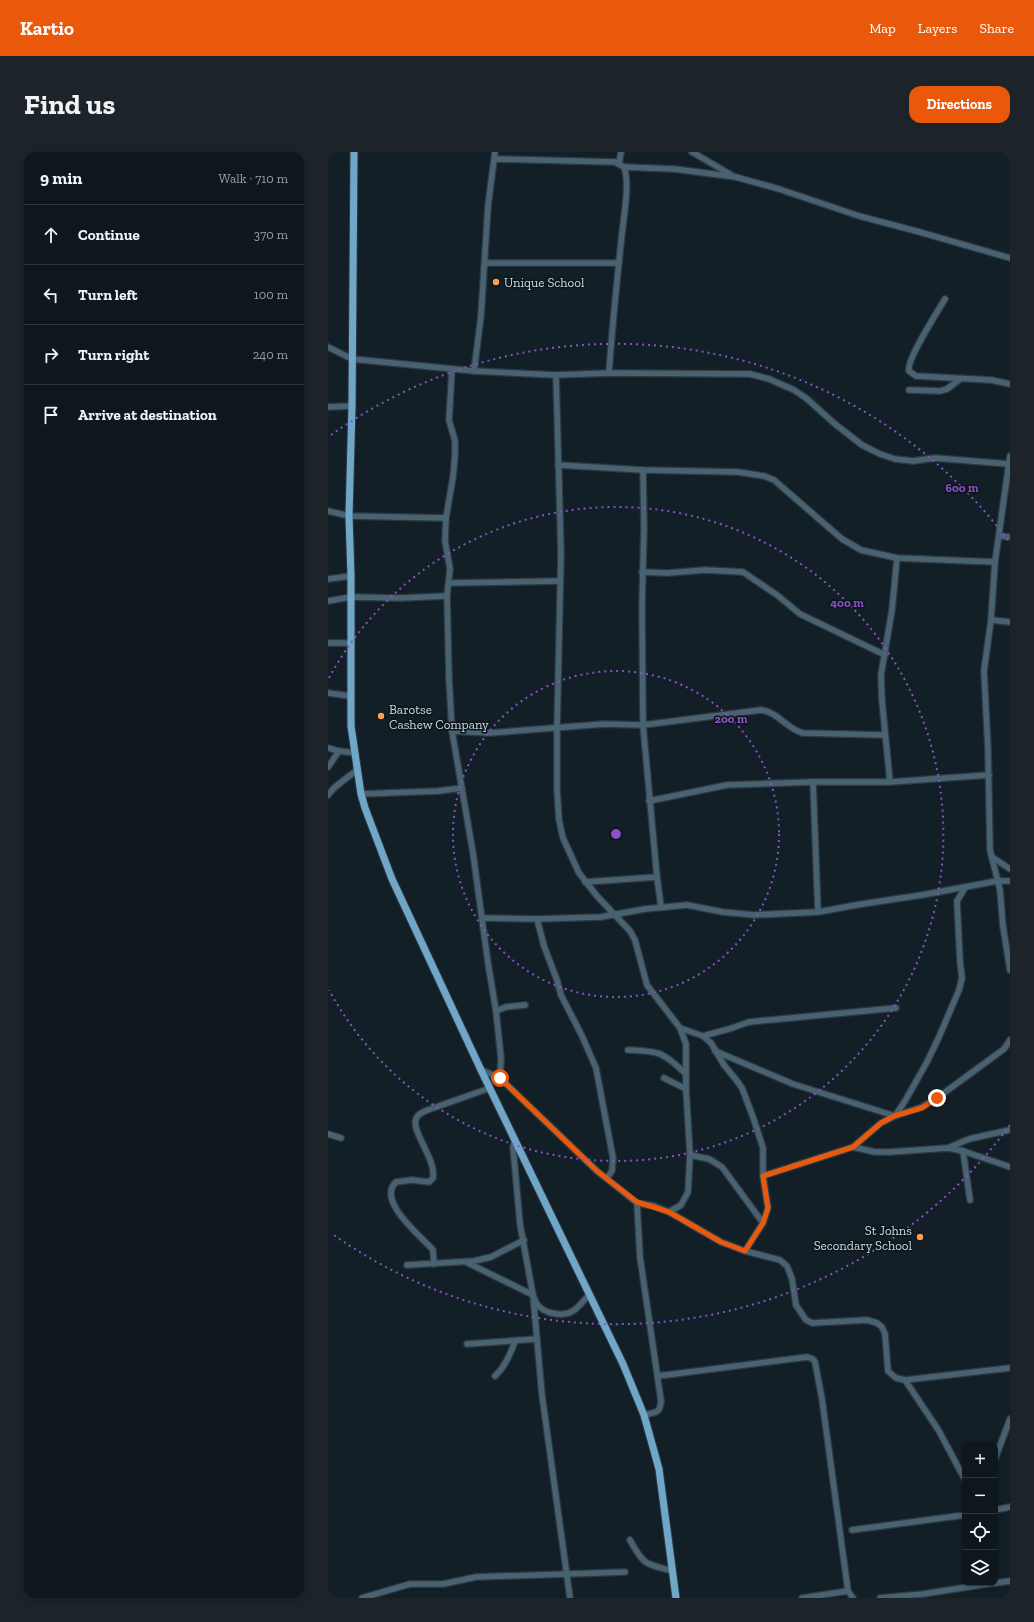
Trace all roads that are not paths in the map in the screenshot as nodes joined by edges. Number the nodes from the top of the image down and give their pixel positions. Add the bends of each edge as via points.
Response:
1 (354, 152) edge
2 (495, 152) edge
3 (621, 152) edge
4 (692, 152) edge
5 (495, 159) junction
6 (621, 165) junction
7 (736, 177) junction
8 (1010, 258) edge
9 (485, 263) junction
10 (619, 263) junction
11 (945, 299) dead end
12 (328, 347) edge
13 (352, 359) junction
14 (452, 369) junction
15 (474, 371) junction
16 (609, 373) junction
17 (556, 375) junction
18 (960, 379) junction
19 (1010, 384) edge
20 (909, 390) dead end
21 (352, 406) junction
22 (328, 407) edge
23 (1010, 456) edge
24 (1009, 464) junction
25 (558, 466) junction
26 (643, 470) junction
27 (328, 511) edge
28 (349, 516) junction
29 (446, 518) junction
30 (1000, 536) junction
31 (1010, 537) edge
32 (897, 558) junction
33 (995, 562) junction
34 (642, 572) junction
35 (351, 576) junction
36 (328, 579) edge
37 (560, 581) junction
38 (449, 583) junction
39 (447, 596) junction
40 (351, 597) junction
41 (328, 601) edge
42 (990, 620) junction
43 (1010, 622) edge
44 (328, 643) edge
45 (350, 643) junction
46 (885, 655) junction
47 (328, 693) edge
48 (350, 696) junction
49 (643, 725) junction
50 (557, 728) junction
51 (452, 731) junction
52 (884, 735) junction
53 (328, 748) edge
54 (339, 751) junction
55 (355, 753) junction
56 (328, 768) edge
57 (357, 770) junction
58 (989, 774) junction
59 (813, 782) junction
60 (890, 782) junction
61 (462, 788) junction
62 (361, 794) junction
63 (328, 795) edge
64 (649, 801) junction
65 (992, 858) junction
66 (1010, 869) edge
67 (657, 877) junction
68 (997, 881) junction
69 (1010, 881) edge
70 (585, 882) junction
71 (965, 888) junction
72 (661, 907) junction
73 (818, 912) junction
74 (615, 914) junction
75 (483, 918) junction
76 (536, 919) junction
77 (1010, 970) edge
78 (525, 1005) dead end
79 (896, 1008) dead end
80 (496, 1011) junction
81 (680, 1028) junction
82 (703, 1036) junction
83 (1010, 1040) edge
84 (628, 1050) dead end
85 (715, 1051) junction
86 (481, 1070) junction
87 (685, 1073) junction
88 (500, 1078) junction
89 (664, 1078) dead end
90 (490, 1088) junction
91 (686, 1089) junction
92 (894, 1116) junction
93 (1010, 1130) edge
94 (328, 1134) edge
95 (341, 1138) dead end
96 (515, 1140) junction
97 (853, 1147) junction
98 (948, 1148) junction
99 (963, 1151) junction
100 (690, 1155) junction
101 (1010, 1167) edge
102 (763, 1176) junction
103 (607, 1178) junction
104 (970, 1200) dead end
105 (637, 1202) junction
106 (669, 1212) junction
107 (763, 1223) junction
108 (524, 1240) junction
109 (745, 1251) junction
110 (466, 1262) junction
111 (434, 1264) junction
112 (407, 1265) dead end
113 (533, 1295) junction
114 (590, 1295) junction
115 (537, 1339) junction
116 (515, 1341) junction
117 (467, 1344) dead end
118 (1010, 1368) edge
119 (495, 1376) dead end
120 (658, 1376) junction
121 (905, 1380) junction
122 (644, 1415) junction
123 (1010, 1419) edge
124 (998, 1450) edge
125 (964, 1478) edge
126 (1010, 1507) edge
127 (998, 1509) edge
128 (962, 1515) edge
129 (852, 1530) dead end
130 (630, 1540) dead end
131 (673, 1571) junction
132 (625, 1572) dead end
133 (567, 1575) junction
134 (1010, 1581) edge
135 (998, 1582) edge
136 (978, 1586) edge
137 (848, 1591) junction
138 (924, 1596) edge
139 (362, 1598) edge
140 (570, 1598) edge
141 (676, 1598) edge
142 (802, 1598) edge
143 (853, 1598) edge
144 (880, 1598) edge

1 - 13 main road
2 - 5 street
3 - 6 street
4 - 7 street
5 - 6 street via 615,162
5 - 9 street via 488,206
6 - 7 street
6 - 10 street via 626,175
7 - 8 street via 859,216
9 - 10 street
9 - 15 street
10 - 16 street
11 - 18 street via 925,332 908,369 916,376
12 - 13 street
13 - 14 street
13 - 21 main road
14 - 15 street
14 - 29 street via 449,420 455,441 455,455
15 - 17 street
16 - 17 street
16 - 24 street via 750,374 794,390 862,445 880,454 913,461 935,458
17 - 25 street
18 - 19 street
18 - 20 street via 940,391
21 - 22 street
21 - 28 main road
23 - 24 street
24 - 30 street
25 - 26 street
25 - 37 street
26 - 32 street via 738,472 764,476 774,480 842,539 861,550
26 - 34 street
27 - 28 street
28 - 29 street
28 - 35 main road
29 - 38 street via 445,541 450,569
30 - 31 street
30 - 33 street
32 - 33 street
32 - 46 street
33 - 42 street
34 - 46 street via 743,572 800,614
34 - 49 street
35 - 36 street
35 - 40 main road
37 - 38 street
37 - 50 street
38 - 39 street
39 - 40 street
39 - 51 street via 448,678
40 - 41 street
40 - 45 main road
42 - 43 street
42 - 58 street via 984,671
44 - 45 street
45 - 48 main road
46 - 52 street via 881,675
47 - 48 street
48 - 55 main road
49 - 50 street via 604,724
49 - 52 street via 761,710 767,711 803,733
49 - 64 street
50 - 51 street via 490,733
50 - 70 street via 559,820 570,855
51 - 61 street
52 - 60 street
53 - 54 street
54 - 55 street
54 - 56 street
55 - 57 main road
57 - 62 main road
57 - 63 street
58 - 60 street
58 - 65 street
59 - 60 street
59 - 64 street via 727,785
59 - 73 street
61 - 62 street
61 - 75 street
62 - 86 main road via 380,852
64 - 67 street
65 - 66 street
65 - 68 street
67 - 70 street
67 - 72 street
68 - 69 street
68 - 71 street
68 - 77 street
70 - 74 street
71 - 73 street
71 - 92 street via 957,901 962,978 959,990 927,1062
72 - 73 street via 687,905 754,915
72 - 74 street
74 - 76 street via 601,917
74 - 81 street via 635,940 647,985
75 - 76 street
75 - 80 street
76 - 103 street via 561,995 596,1068 613,1158 612,1171
78 - 80 street
79 - 82 street via 749,1022
80 - 88 street via 501,1058
81 - 82 street
81 - 87 street via 686,1044
82 - 85 street
83 - 92 street via 1004,1049 922,1108
84 - 87 street via 658,1052
85 - 92 street via 793,1084
85 - 102 street via 742,1088 763,1148
86 - 88 street
86 - 90 main road
87 - 91 street
88 - 103 street
89 - 91 street
90 - 96 main road
90 - 111 street via 425,1111 416,1118 415,1127 434,1168 433,1178 429,1182 396,1182 390,1191 400,1216 433,1250
91 - 100 street
92 - 97 street via 881,1123
93 - 98 street via 969,1139
94 - 95 street
96 - 108 street via 513,1147 520,1224
96 - 114 main road
97 - 98 street via 875,1152
97 - 102 street
98 - 99 street
99 - 101 street
99 - 104 street
100 - 106 street via 688,1192 682,1205
100 - 107 street via 709,1159 722,1167
102 - 107 street via 768,1208
103 - 105 street
105 - 106 street
105 - 120 street via 640,1257
106 - 109 street via 721,1242
107 - 109 street
108 - 110 street via 490,1257
108 - 113 street
109 - 121 street via 780,1260 787,1266 796,1305 806,1320 812,1323 867,1320 882,1327 885,1334 888,1371 896,1378
110 - 111 street
110 - 113 street
111 - 112 street
113 - 114 street via 541,1308 560,1314 573,1311
113 - 115 street
114 - 122 main road
115 - 116 street
115 - 133 street via 544,1411
116 - 117 street
116 - 119 street via 501,1371
118 - 121 street
120 - 122 street via 661,1408 658,1412
120 - 137 street via 807,1357 813,1359 822,1399
121 - 125 street via 939,1431
122 - 131 main road via 659,1469
123 - 124 street
126 - 127 street
128 - 129 street
130 - 131 street via 644,1562
131 - 141 main road
132 - 133 street
133 - 139 street via 476,1577 443,1584 410,1584
133 - 140 street
134 - 135 street
136 - 138 street
137 - 142 street
137 - 143 street
138 - 144 street

